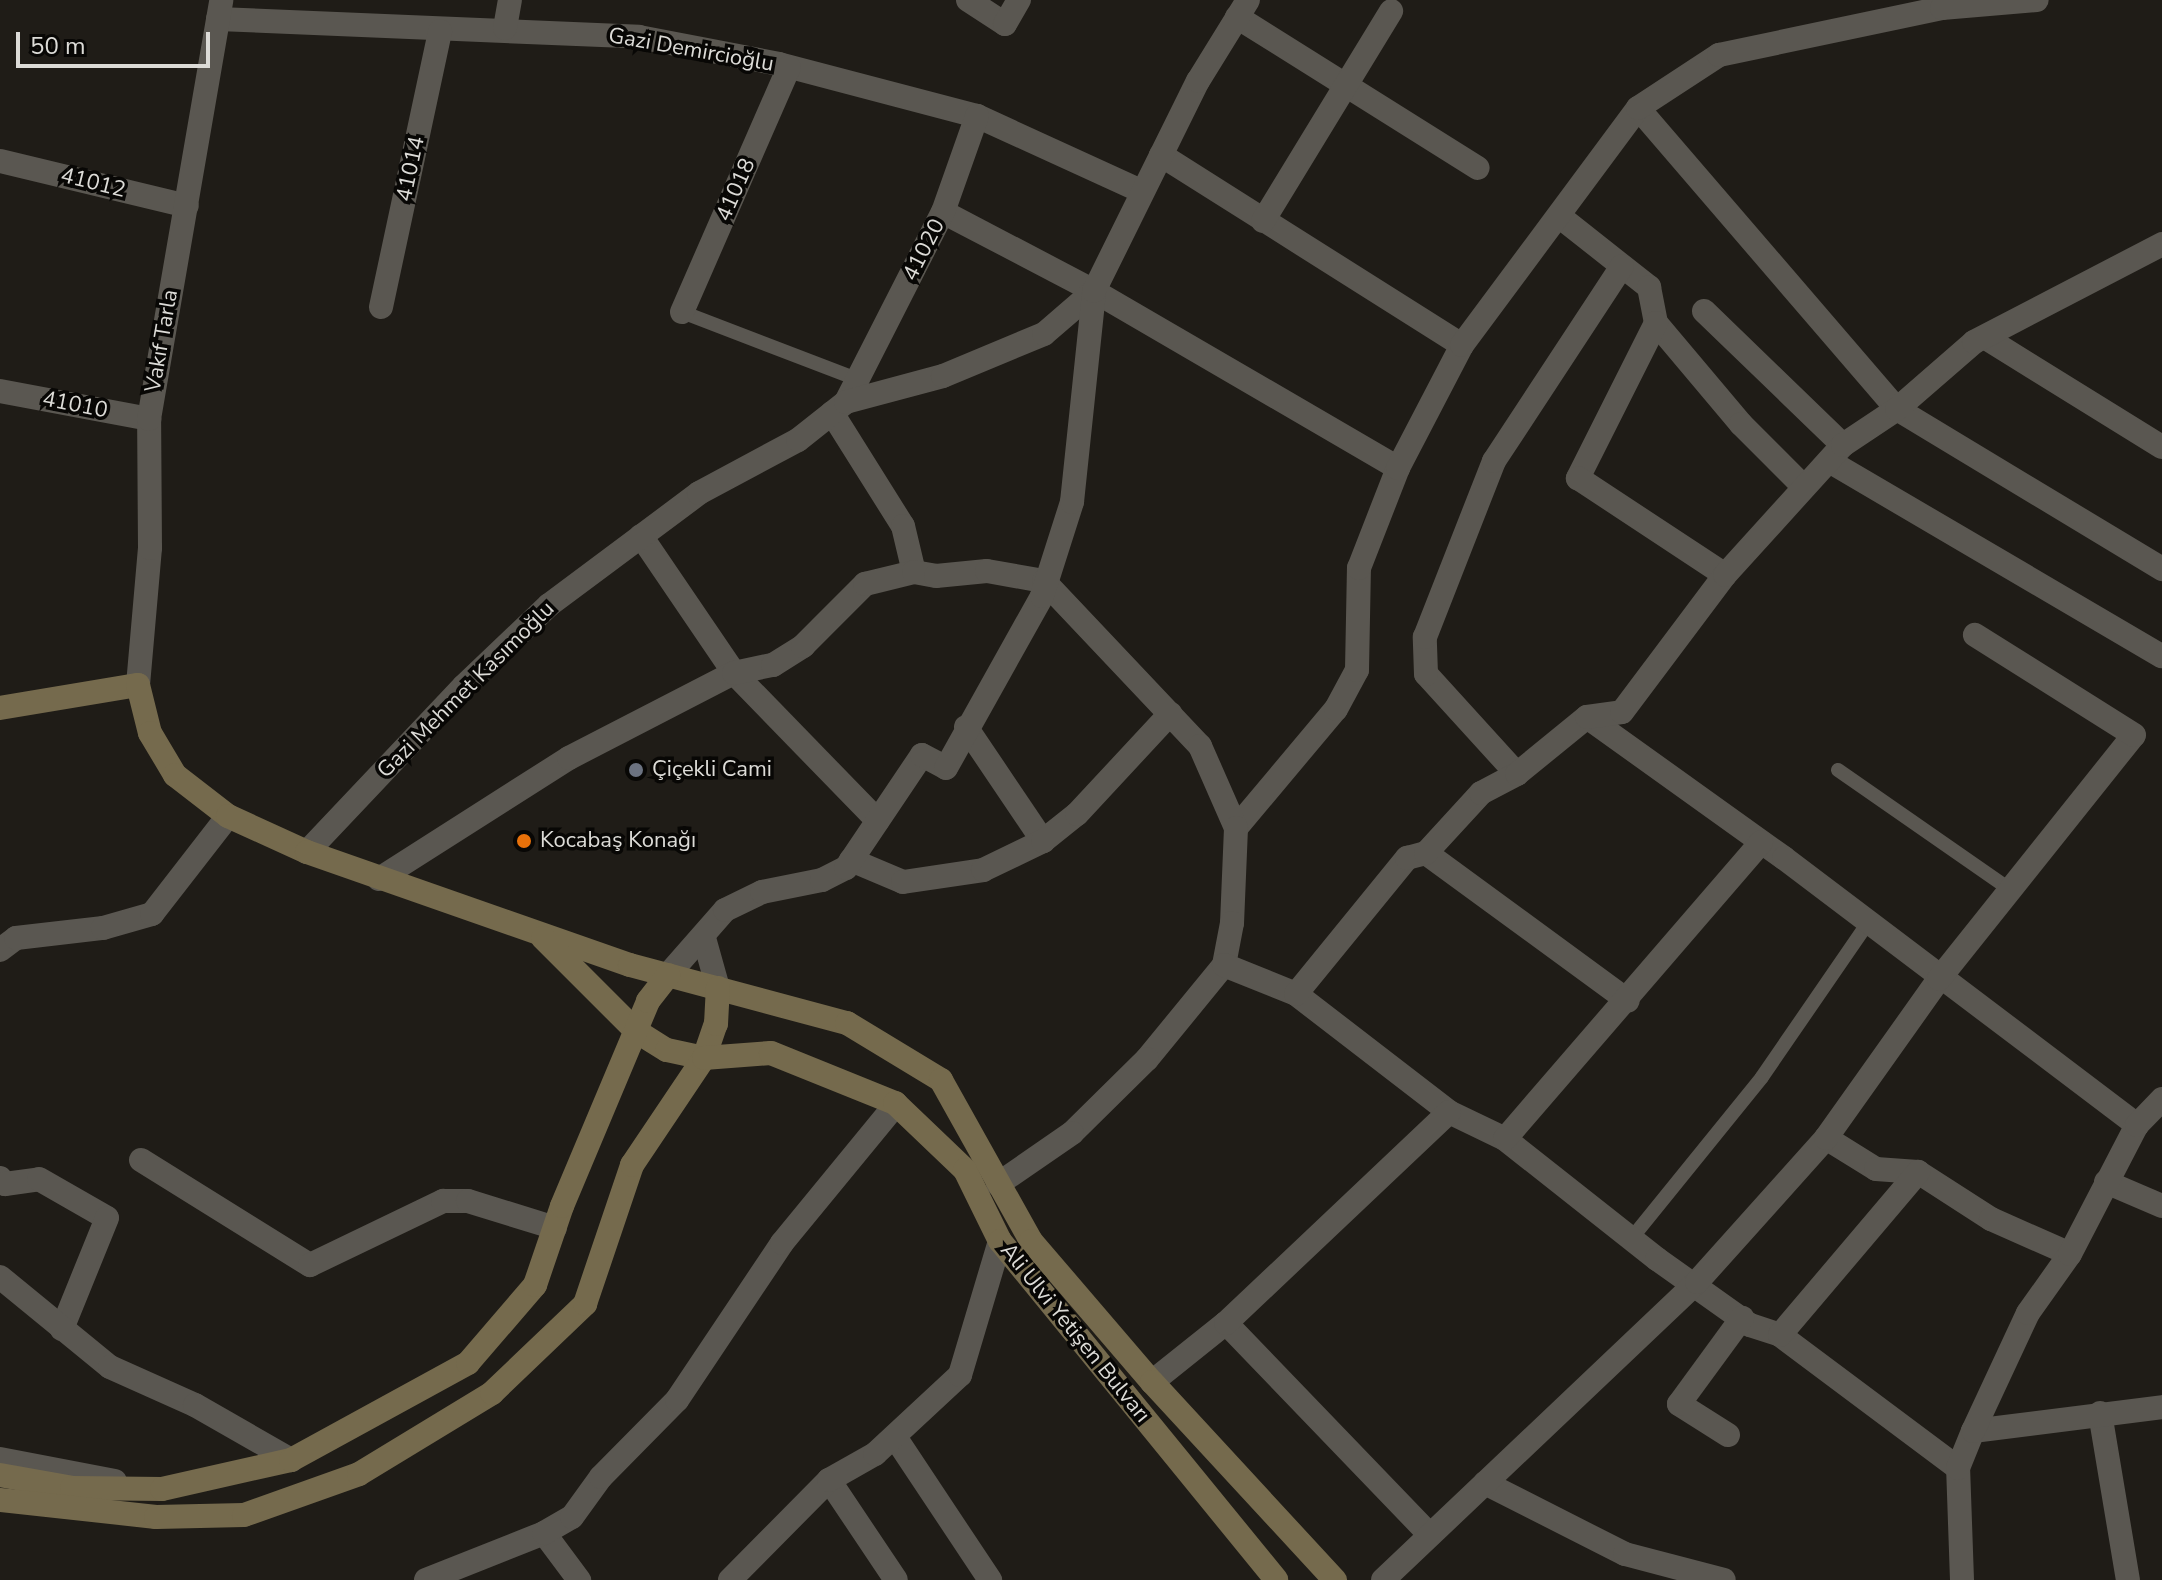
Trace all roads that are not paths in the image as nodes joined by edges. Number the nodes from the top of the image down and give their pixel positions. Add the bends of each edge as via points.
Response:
1 (510, 0) edge
2 (968, 0) edge
3 (1019, 0) edge
4 (2037, 0) edge
5 (1242, 9) edge
6 (220, 10) edge
7 (1391, 11) dead end
8 (505, 28) junction
9 (440, 31) junction
10 (789, 67) junction
11 (1345, 85) junction
12 (1638, 108) junction
13 (977, 116) junction
14 (1161, 155) junction
15 (0, 161) edge
16 (1478, 168) dead end
17 (1141, 191) junction
18 (187, 206) junction
19 (943, 212) junction
20 (1559, 216) junction
21 (1263, 221) junction
22 (2162, 244) edge
23 (1622, 266) junction
24 (1094, 291) junction
25 (381, 307) dead end
26 (1704, 311) dead end
27 (682, 312) joint
28 (1656, 323) junction
29 (1986, 338) junction
30 (1462, 345) junction
31 (859, 380) junction
32 (0, 391) edge
33 (839, 407) junction
34 (1897, 409) junction
35 (149, 419) junction
36 (2162, 447) edge
37 (1836, 453) junction
38 (1398, 468) junction
39 (1804, 487) junction
40 (641, 536) junction
41 (2162, 569) edge
42 (914, 572) junction
43 (1725, 575) junction
44 (1044, 581) junction
45 (1975, 635) dead end
46 (2162, 656) edge
47 (734, 673) junction
48 (138, 685) junction
49 (0, 708) edge
50 (1170, 714) junction
51 (1587, 717) junction
52 (966, 727) junction
53 (1838, 770) dead end
54 (1517, 774) junction
55 (228, 816) junction
56 (878, 821) junction
57 (1236, 828) junction
58 (1043, 841) junction
59 (1761, 842) junction
60 (307, 852) junction
61 (1426, 853) junction
62 (851, 860) junction
63 (379, 879) junction
64 (2012, 891) junction
65 (1867, 924) junction
66 (538, 933) junction
67 (704, 938) junction
68 (0, 950) edge
69 (1224, 965) junction
70 (668, 975) junction
71 (1939, 979) junction
72 (718, 988) junction
73 (1296, 994) junction
74 (1628, 1001) junction
75 (636, 1031) junction
76 (704, 1058) junction
77 (2162, 1099) edge
78 (896, 1104) junction
79 (1449, 1112) junction
80 (2137, 1125) junction
81 (1826, 1138) junction
82 (1505, 1139) junction
83 (141, 1160) dead end
84 (1918, 1172) junction
85 (0, 1178) edge
86 (2106, 1182) junction
87 (998, 1184) junction
88 (2162, 1206) edge
89 (555, 1228) junction
90 (1631, 1239) junction
91 (1000, 1241) junction
92 (2070, 1254) junction
93 (0, 1277) edge
94 (1697, 1282) junction
95 (1742, 1318) junction
96 (1226, 1323) junction
97 (62, 1329) junction
98 (1780, 1335) junction
99 (1152, 1382) junction
100 (2162, 1407) edge
101 (2100, 1413) junction
102 (1973, 1431) junction
103 (1728, 1435) dead end
104 (895, 1437) junction
105 (0, 1459) edge
106 (291, 1460) junction
107 (1958, 1468) junction
108 (0, 1475) edge
109 (829, 1480) junction
110 (1485, 1483) junction
111 (162, 1489) junction
112 (0, 1500) edge
113 (544, 1533) junction
114 (1430, 1535) junction
115 (426, 1580) edge
116 (579, 1580) edge
117 (730, 1580) edge
118 (896, 1580) edge
119 (990, 1580) edge
120 (1276, 1580) edge
121 (1335, 1580) edge
122 (1383, 1580) edge
123 (1724, 1580) edge
124 (1962, 1580) edge
125 (2128, 1580) edge

1 - 8 street
2 - 3 street via 1005,24
4 - 12 street via 1942,8 1719,55
5 - 11 street
5 - 14 street
6 - 9 street, Gazi Demircioğlu
6 - 18 street, Vakıf Tarla
7 - 11 street
8 - 9 street, Gazi Demircioğlu
8 - 10 street, Gazi Demircioğlu via 639,37
9 - 25 street, 41014
10 - 13 street, Gazi Demircioğlu
10 - 27 street, 41018
11 - 16 street
11 - 21 street
12 - 20 street
12 - 34 street
13 - 17 street, Gazi Demircioğlu
13 - 19 street, 41020
14 - 17 street
14 - 21 street
15 - 18 street, 41012
17 - 24 street
18 - 35 street, Vakıf Tarla
19 - 24 street
19 - 31 street, 41020
20 - 23 street
20 - 30 street
21 - 30 street
22 - 29 street
23 - 28 street via 1649,287
23 - 54 street via 1494,461 1425,637 1426,674
24 - 33 street, Gazi Mehmet Kasımoğlu via 1044,334 943,376
24 - 38 street
24 - 44 street via 1079,463 1072,502
26 - 37 street
27 - 31 lane
28 - 39 street via 1741,424
28 - 43 street via 1578,478
29 - 34 street via 1974,342
29 - 36 street
30 - 38 street
31 - 33 street, 41020
32 - 35 street, 41010
33 - 40 street, Gazi Mehmet Kasımoğlu via 798,440 699,493
33 - 42 street via 903,526
34 - 37 street
34 - 41 street
35 - 48 street, Vakıf Tarla via 150,548
37 - 39 street
37 - 46 street
38 - 57 street via 1359,568 1357,670 1336,709
39 - 43 street
40 - 47 street
40 - 60 street, Gazi Mehmet Kasımoğlu via 528,625
42 - 44 street via 936,576 987,571
42 - 47 street via 865,584 803,646 773,665
43 - 51 street via 1622,712
44 - 50 street
44 - 52 street via 1042,596
45 - 64 street via 2134,735
47 - 56 street
47 - 63 street via 569,758
48 - 49 main road
48 - 55 main road via 150,733 175,775
50 - 57 street via 1200,746
50 - 58 street via 1077,814
51 - 54 street
51 - 59 street
52 - 56 street via 946,768 922,755
52 - 58 street
53 - 64 lane
54 - 61 street via 1481,793
55 - 60 main road
55 - 68 street via 152,914 103,928 16,938
56 - 62 street
57 - 69 street via 1232,923
58 - 62 street via 983,870 903,882
59 - 65 street
59 - 74 street
60 - 63 main road
61 - 73 street via 1407,858
61 - 74 street
62 - 67 street via 822,880 762,892 725,910
63 - 66 main road
64 - 71 street
65 - 71 street
65 - 90 lane via 1762,1077
66 - 70 main road
66 - 75 main road, Ali Ulvi Yetişen Bulvarı
67 - 70 street
67 - 72 street
69 - 73 street
69 - 87 street via 1147,1059 1072,1133
70 - 72 main road
70 - 75 main road via 648,1001
71 - 80 street
71 - 81 street
72 - 76 main road via 716,1024
72 - 87 main road via 847,1023 941,1080
73 - 79 street
74 - 82 street
75 - 76 main road, Ali Ulvi Yetişen Bulvarı via 667,1050
75 - 89 main road
76 - 78 main road, Ali Ulvi Yetişen Bulvarı via 771,1053
76 - 112 main road via 632,1165 585,1304 492,1393 359,1474 244,1515 156,1517
77 - 80 street
78 - 91 main road, Ali Ulvi Yetişen Bulvarı via 965,1170
78 - 113 street via 782,1243 677,1400 601,1477 572,1517
79 - 82 street
79 - 96 street
80 - 86 street
81 - 84 street via 1876,1169
81 - 94 street
82 - 90 street
83 - 89 street via 310,1265 443,1201 468,1201
84 - 92 street via 1991,1219
84 - 98 street
85 - 97 street via 5,1184 39,1179 107,1218
86 - 88 street
86 - 92 street
87 - 99 main road via 1031,1241
89 - 106 main road via 535,1285 468,1363
90 - 94 street
91 - 104 street via 960,1375
91 - 120 main road, Ali Ulvi Yetişen Bulvarı
92 - 102 street via 2028,1313
93 - 97 street
94 - 95 street
94 - 110 street
95 - 98 street
95 - 103 street via 1679,1404
96 - 99 street
96 - 114 street
97 - 106 street via 110,1367 195,1405
98 - 107 street
99 - 121 main road
100 - 101 street
101 - 102 street
101 - 125 street
102 - 107 street
104 - 109 street
104 - 119 street
105 - 111 street
106 - 111 main road
107 - 124 street
108 - 111 main road via 72,1488
109 - 117 street
109 - 118 street
110 - 114 street
110 - 123 street via 1625,1554
113 - 115 street
113 - 116 street
114 - 122 street

